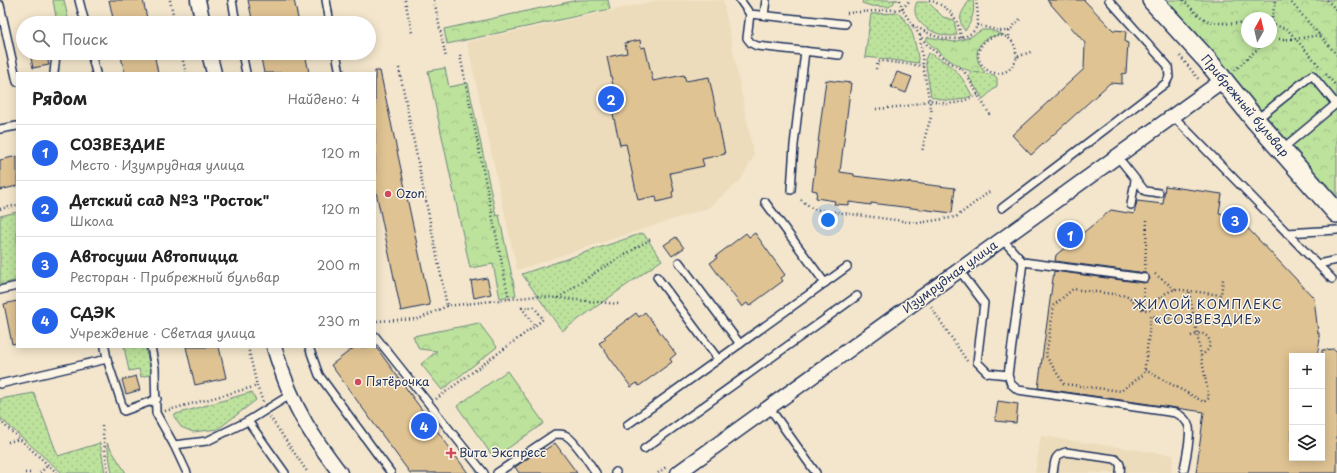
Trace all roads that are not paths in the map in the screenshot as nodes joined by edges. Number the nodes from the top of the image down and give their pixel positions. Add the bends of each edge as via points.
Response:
1 (79, 0) edge
2 (198, 0) edge
3 (232, 0) edge
4 (326, 0) edge
5 (740, 0) edge
6 (766, 0) edge
7 (1109, 0) edge
8 (1152, 0) edge
9 (0, 5) edge
10 (750, 14) junction
11 (764, 15) junction
12 (83, 16) edge
13 (201, 16) edge
14 (235, 16) edge
15 (329, 16) edge
16 (845, 24) dead end
17 (805, 51) junction
18 (839, 55) dead end
19 (55, 60) edge
20 (93, 60) edge
21 (211, 60) edge
22 (243, 60) edge
23 (337, 60) edge
24 (54, 72) edge
25 (96, 72) edge
26 (214, 72) edge
27 (246, 72) edge
28 (340, 72) edge
29 (16, 77) edge
30 (1227, 77) junction
31 (1173, 116) junction
32 (1256, 121) junction
33 (16, 126) edge
34 (0, 129) edge
35 (1281, 149) junction
36 (1117, 156) junction
37 (1135, 180) junction
38 (791, 190) dead end
39 (1159, 193) dead end
40 (766, 202) dead end
41 (1130, 205) dead end
42 (1002, 208) dead end
43 (1337, 213) edge
44 (1337, 230) edge
45 (1287, 233) junction
46 (1002, 239) junction
47 (1337, 260) edge
48 (679, 262) dead end
49 (1023, 262) junction
50 (1318, 264) junction
51 (847, 267) dead end
52 (959, 270) junction
53 (657, 277) dead end
54 (1145, 278) road end
55 (1332, 279) dead end
56 (825, 282) junction
57 (16, 286) edge
58 (0, 290) edge
59 (857, 296) dead end
60 (376, 337) edge
61 (740, 344) junction
62 (105, 348) edge
63 (151, 348) edge
64 (274, 348) edge
65 (309, 348) edge
66 (107, 359) junction
67 (718, 359) junction
68 (1008, 375) junction
69 (0, 384) edge
70 (290, 395) junction
71 (157, 400) junction
72 (769, 407) junction
73 (248, 421) junction
74 (627, 425) dead end
75 (174, 445) junction
76 (644, 449) dead end
77 (1184, 470) dead end
78 (187, 473) edge
79 (285, 473) edge
80 (340, 473) edge
81 (391, 473) edge
82 (484, 473) edge
83 (497, 473) edge
84 (596, 473) edge
85 (679, 473) edge
86 (816, 473) edge
87 (1053, 473) edge
88 (1120, 473) edge

1 - 12 lane
2 - 13 street
3 - 14 lane
4 - 15 lane
5 - 10 lane
6 - 11 lane
7 - 42 lane via 1168,66 1169,77 1166,83
8 - 30 main road, Прибрежный бульвар via 1206,60
9 - 29 lane
10 - 11 lane
10 - 17 lane via 748,38 751,43 757,46
11 - 16 lane
17 - 18 lane
17 - 38 lane
19 - 24 lane
20 - 25 lane
21 - 26 street
22 - 27 lane
23 - 28 lane
30 - 31 street, Изумрудная улица
30 - 32 main road, Прибрежный бульвар
31 - 36 street, Изумрудная улица
31 - 45 lane
32 - 35 main road, Прибрежный бульвар
32 - 35 lane via 1312,75 1336,104
33 - 34 lane
35 - 43 main road, Прибрежный бульвар
36 - 37 lane
36 - 46 street, Изумрудная улица
37 - 39 lane via 1145,191
37 - 41 lane
40 - 56 lane
44 - 45 lane
45 - 50 lane
46 - 49 lane
46 - 52 street, Изумрудная улица
47 - 50 lane
48 - 61 lane
49 - 54 lane
49 - 68 lane
50 - 55 lane
51 - 56 lane
52 - 68 lane via 984,303 977,362 988,373
52 - 72 street, Изумрудная улица
53 - 67 lane
56 - 61 lane
57 - 58 lane
59 - 76 lane
60 - 82 lane
61 - 67 lane
62 - 66 lane
63 - 71 lane
64 - 70 street
65 - 81 lane via 319,375
66 - 69 lane
66 - 71 lane via 124,410
67 - 74 lane
68 - 77 lane via 1011,384 1018,390 1176,413 1182,416 1189,429
70 - 73 lane
70 - 80 street via 306,426
71 - 75 lane via 156,413
72 - 85 street, Изумрудная улица
72 - 86 lane
73 - 75 lane via 207,441
73 - 79 lane
75 - 78 lane
83 - 84 lane via 555,434 560,434 571,439
87 - 88 lane via 1056,457 1059,453 1066,452 1115,459 1121,466

